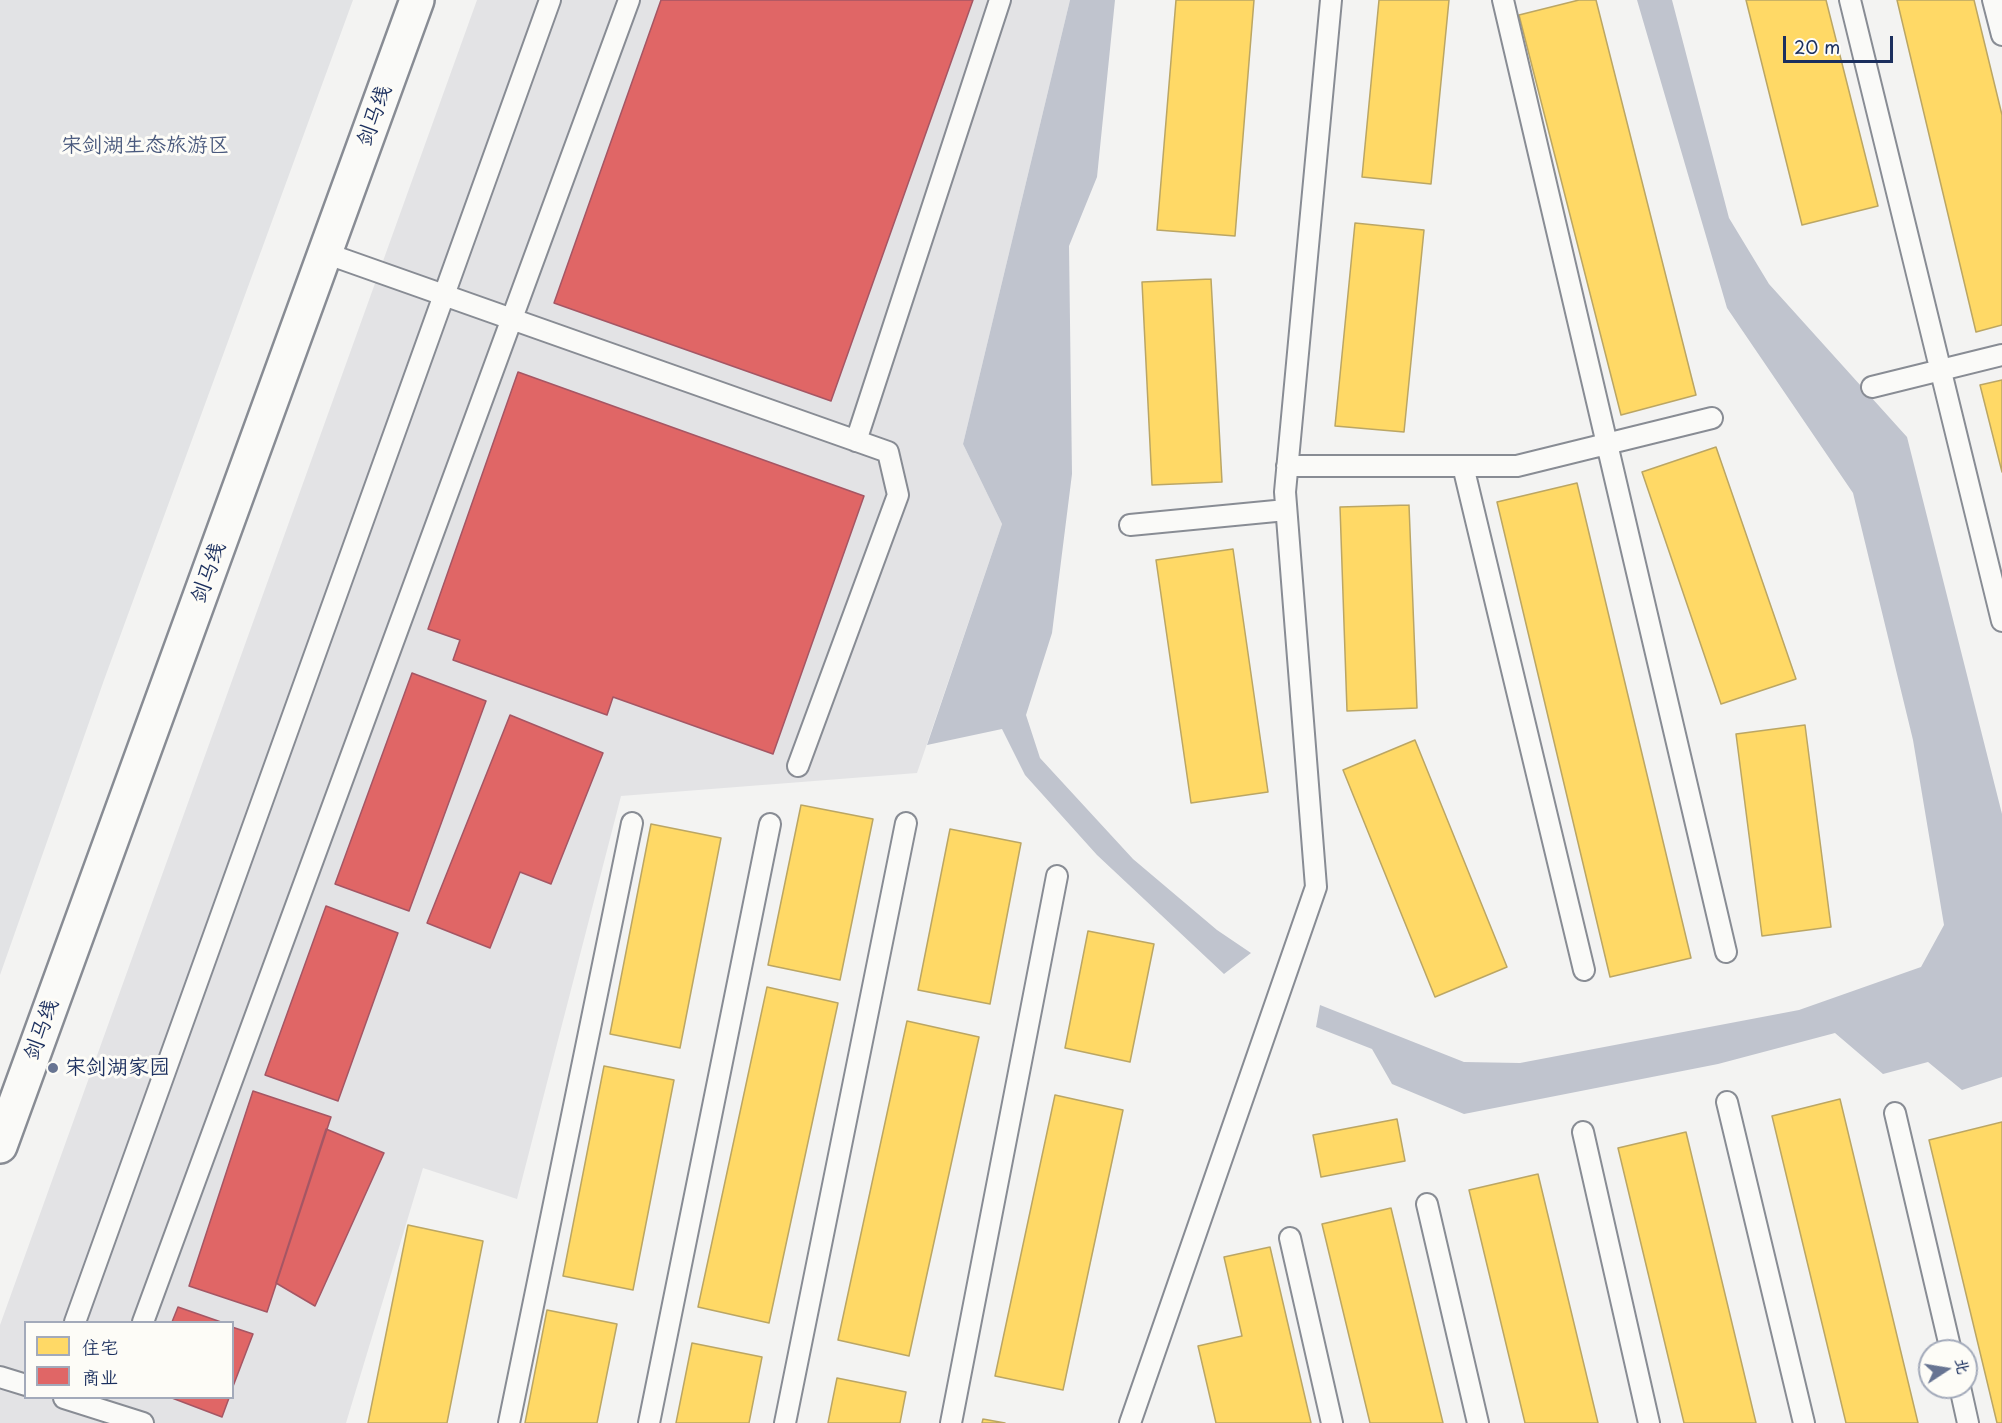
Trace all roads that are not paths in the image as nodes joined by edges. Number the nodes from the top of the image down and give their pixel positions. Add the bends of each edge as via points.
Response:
1 (417, 0) edge
2 (550, 0) edge
3 (629, 0) edge
4 (1000, 0) edge
5 (1331, 0) edge
6 (1503, 0) edge
7 (1850, 0) edge
8 (1993, 0) edge
9 (2002, 35) edge
10 (325, 252) junction
11 (444, 295) junction
12 (512, 319) junction
13 (2002, 356) edge
14 (1941, 370) junction
15 (1872, 387) dead end
16 (1712, 418) dead end
17 (856, 441) junction
18 (1606, 444) junction
19 (1287, 466) junction
20 (1463, 466) junction
21 (1287, 510) junction
22 (1130, 525) dead end
23 (2002, 621) edge
24 (798, 766) dead end
25 (632, 823) dead end
26 (906, 823) dead end
27 (770, 824) dead end
28 (1057, 876) dead end
29 (1726, 952) dead end
30 (1584, 970) dead end
31 (1727, 1102) dead end
32 (1895, 1113) dead end
33 (1583, 1132) dead end
34 (0, 1146) edge
35 (1427, 1204) dead end
36 (1290, 1238) dead end
37 (76, 1321) edge
38 (143, 1321) edge
39 (1948, 1339) edge
40 (0, 1377) edge
41 (24, 1384) edge
42 (68, 1399) edge
43 (1963, 1399) edge
44 (110, 1411) edge
45 (143, 1423) edge
46 (509, 1423) edge
47 (649, 1423) edge
48 (785, 1423) edge
49 (951, 1423) edge
50 (1130, 1423) edge
51 (1332, 1423) edge
52 (1478, 1423) edge
53 (1649, 1423) edge
54 (1804, 1423) edge
55 (1968, 1423) edge

1 - 10 main road, 剑马线
2 - 11 lane
3 - 12 lane
4 - 17 lane
5 - 19 lane
6 - 18 lane
7 - 14 lane
8 - 9 lane
10 - 11 lane
10 - 34 main road, 剑马线
11 - 12 lane
11 - 37 lane
12 - 17 lane
12 - 38 lane
13 - 14 lane
14 - 15 lane
14 - 23 lane
16 - 18 lane
17 - 24 lane via 888,452 898,495
18 - 20 lane via 1518,466
18 - 29 lane
19 - 20 lane
19 - 21 lane
20 - 30 lane
21 - 22 lane
21 - 50 lane via 1316,887
25 - 46 lane
26 - 48 lane
27 - 47 lane
28 - 49 lane
31 - 54 lane
32 - 39 lane
33 - 53 lane
35 - 52 lane
36 - 51 lane
40 - 41 lane
42 - 44 lane
43 - 55 lane
44 - 45 lane

